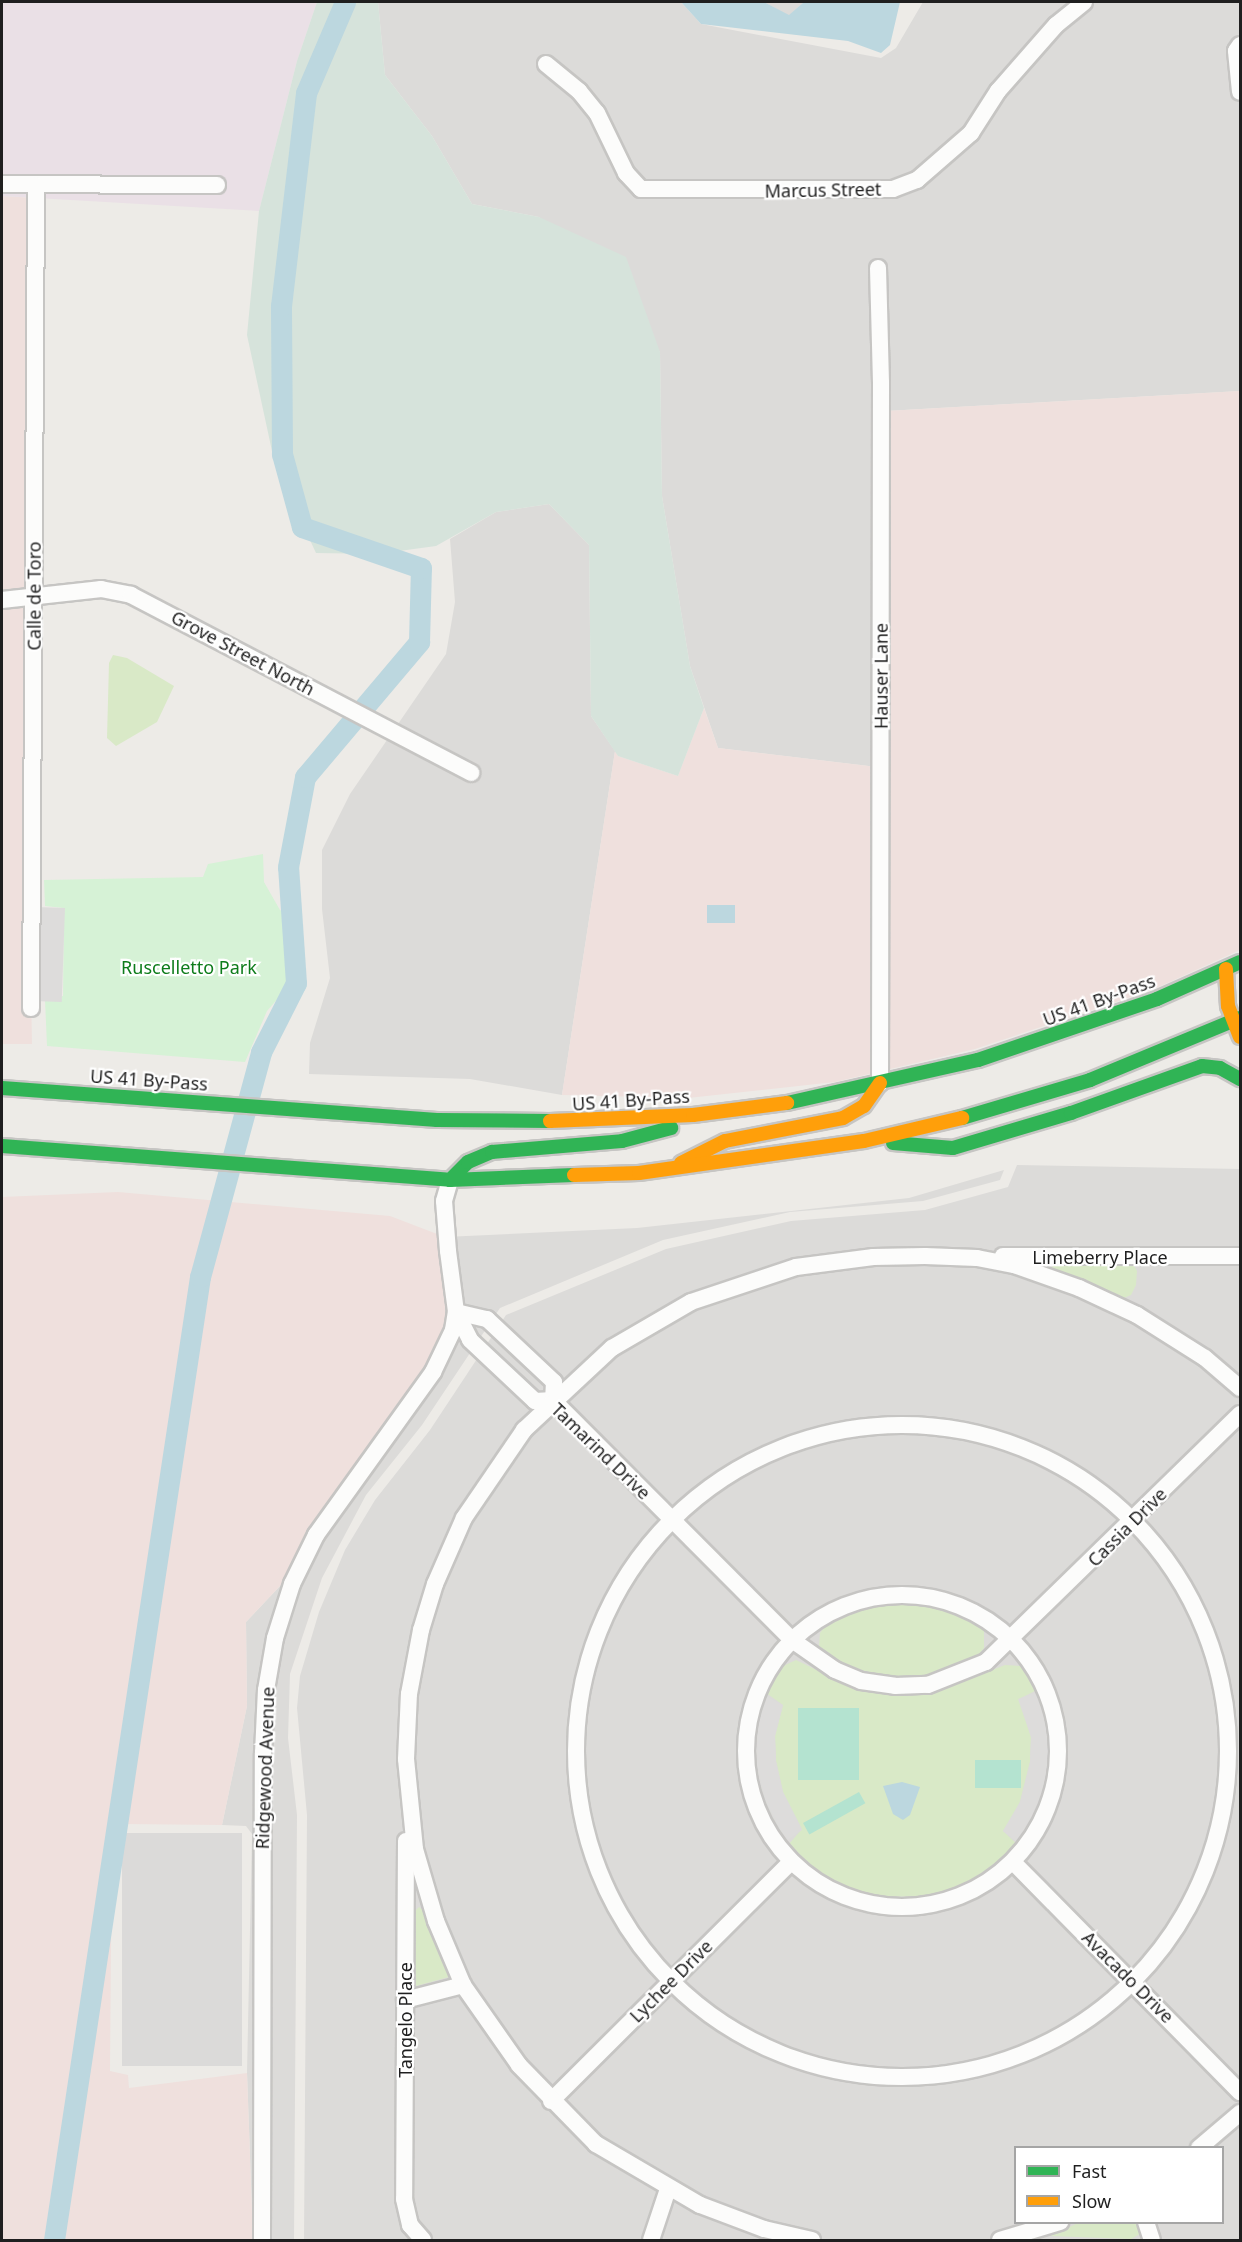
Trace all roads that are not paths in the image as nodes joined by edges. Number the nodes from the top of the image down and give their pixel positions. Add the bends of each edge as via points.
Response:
1 (1084, 2) edge
2 (1240, 45) edge
3 (546, 64) dead end
4 (1240, 92) edge
5 (2, 184) edge
6 (36, 185) junction
7 (217, 186) dead end
8 (878, 268) dead end
9 (35, 597) junction
10 (2, 600) edge
11 (471, 773) dead end
12 (1240, 962) edge
13 (1226, 969) junction
14 (1240, 979) edge
15 (31, 1008) dead end
16 (1237, 1019) edge
17 (1240, 1037) edge
18 (1240, 1079) edge
19 (880, 1083) junction
20 (2, 1088) edge
21 (693, 1115) junction
22 (864, 1141) junction
23 (2, 1146) edge
24 (670, 1169) junction
25 (450, 1180) junction
26 (960, 1256) junction
27 (1240, 1256) edge
28 (456, 1312) junction
29 (1240, 1388) edge
30 (553, 1400) junction
31 (1240, 1414) edge
32 (672, 1520) junction
33 (1133, 1521) junction
34 (792, 1640) junction
35 (1013, 1640) junction
36 (407, 1795) junction
37 (791, 1862) junction
38 (1014, 1863) junction
39 (670, 1981) junction
40 (1134, 1983) junction
41 (463, 1985) junction
42 (405, 2000) junction
43 (1240, 2092) edge
44 (551, 2101) junction
45 (1240, 2113) edge
46 (1201, 2146) edge
47 (668, 2189) junction
48 (1057, 2224) edge
49 (1146, 2224) edge
50 (262, 2241) edge
51 (423, 2241) edge
52 (651, 2241) edge
53 (812, 2241) edge
54 (1000, 2241) edge
55 (1152, 2241) edge

1 - 3 street, Marcus Street via 1056,25 998,91 971,133 917,180 893,189 641,189 626,173 597,113 579,91
2 - 4 street via 1236,51
5 - 6 street
6 - 7 street
6 - 9 street, Calle de Toro
8 - 19 street, Hauser Lane
9 - 10 street, Grove Street North
9 - 11 street, Grove Street North via 101,590 131,595
9 - 15 street, Calle de Toro
12 - 13 main road, US 41 By-Pass
13 - 14 main road
13 - 16 main road
13 - 19 main road, US 41 By-Pass via 1073,1029 978,1060
16 - 17 main road
16 - 22 main road via 1044,1095
18 - 22 main road via 1220,1068 1189,1069 1102,1103 953,1148
19 - 21 main road, US 41 By-Pass via 785,1103
19 - 24 main road via 864,1106 843,1118 725,1141
20 - 21 main road, US 41 By-Pass via 396,1118 551,1123
21 - 25 main road via 647,1137 492,1152 468,1162
22 - 24 main road
23 - 25 main road
24 - 25 main road via 568,1178
25 - 28 street, Tamarind Drive via 444,1201
26 - 27 street, Limeberry Place
26 - 29 street via 1014,1265 1106,1299 1191,1348
26 - 30 street via 836,1261 773,1273 726,1288 636,1332
28 - 30 street, Tamarind Drive via 470,1340 535,1401
28 - 30 street via 487,1320 554,1382
28 - 50 street, Ridgewood Avenue via 433,1372 316,1535 292,1584 275,1638 266,1690 263,1753
30 - 32 street, Tamarind Drive
30 - 36 street via 482,1487 435,1584 421,1630 409,1694
31 - 33 street, Cassia Drive
32 - 33 street via 729,1476 789,1446 843,1429 900,1424 949,1428 1018,1447 1080,1479
32 - 34 street, Tamarind Drive
32 - 39 street via 638,1560 607,1614 585,1674 574,1748 579,1806 601,1877 624,1923
33 - 35 street, Cassia Drive
33 - 40 street via 1173,1572 1203,1628 1222,1689 1228,1752 1223,1816 1204,1877 1174,1933
34 - 35 street via 843,1605 874,1597 903,1596 960,1605
34 - 35 street, Cassia Drive via 820,1662 849,1677 905,1686 962,1675
34 - 37 street via 757,1692 747,1737 753,1794 766,1825
35 - 38 street via 1047,1694 1058,1750 1054,1785 1044,1818
36 - 41 street via 425,1887
36 - 42 street, Tangelo Place
37 - 38 street via 809,1878 843,1897 873,1906 904,1908 964,1896
37 - 39 street, Lychee Drive
38 - 40 street, Avacado Drive
39 - 40 street via 711,2017 785,2055 849,2073 893,2077 959,2071 1023,2055 1082,2024
39 - 44 street, Lychee Drive
40 - 43 street, Avacado Drive
41 - 42 street
41 - 44 street via 501,2044
42 - 51 street, Tangelo Place via 404,2199 410,2225
44 - 47 street via 596,2144
45 - 46 street
47 - 52 street
47 - 53 street via 732,2218
48 - 54 street
49 - 55 street

